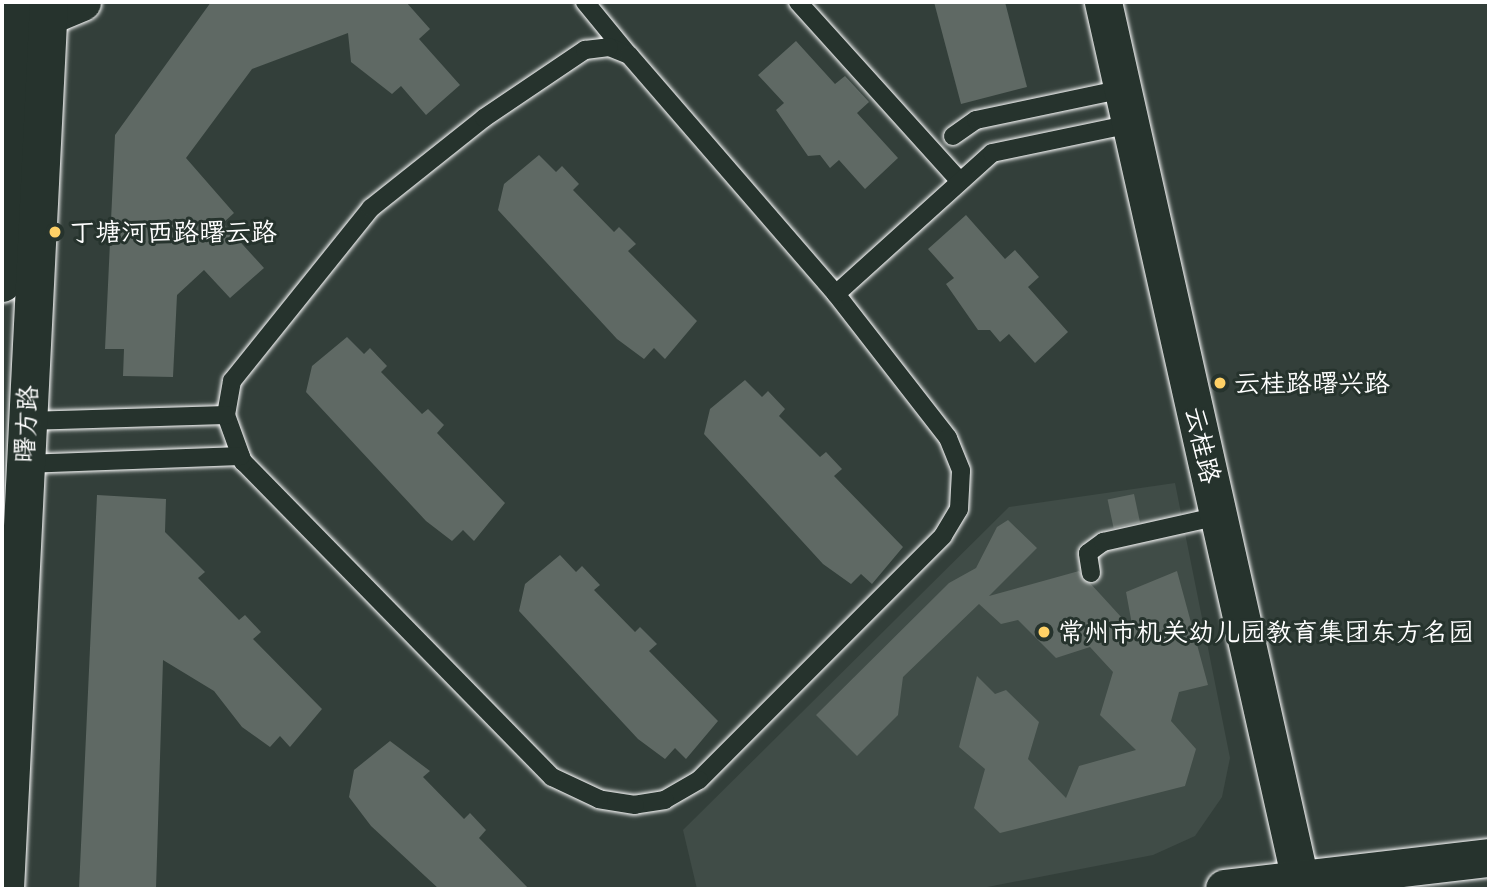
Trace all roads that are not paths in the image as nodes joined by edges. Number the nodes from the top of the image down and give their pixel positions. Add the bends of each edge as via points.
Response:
1 (82, 2) edge
2 (586, 2) edge
3 (798, 2) edge
4 (1104, 2) edge
5 (33, 12) edge
6 (629, 55) junction
7 (1123, 89) junction
8 (1131, 124) junction
9 (953, 136) dead end
10 (957, 178) junction
11 (2, 283) edge
12 (836, 294) junction
13 (226, 415) junction
14 (26, 421) junction
15 (241, 456) junction
16 (24, 464) junction
17 (1219, 516) junction
18 (1091, 573) dead end
19 (1489, 858) edge
20 (1489, 883) edge
21 (1301, 884) edge
22 (5, 889) edge
23 (1225, 889) edge
24 (1436, 889) edge

1 - 5 street
2 - 6 lane
3 - 10 lane
4 - 7 street, 云桂路
5 - 11 street
5 - 14 street, 曙方路
6 - 12 lane
6 - 13 lane via 609,47 585,50 484,118 371,208 232,381
7 - 8 street, 云桂路
7 - 9 lane via 976,120
8 - 10 lane via 992,153
8 - 17 street, 云桂路
10 - 12 lane
12 - 15 lane via 948,438 961,471 959,509 943,536 699,780 665,800 635,805 599,799 552,777 419,648
13 - 14 lane
13 - 15 lane
14 - 16 street, 曙方路
15 - 16 lane
16 - 22 street, 曙方路
17 - 18 lane via 1103,542 1088,553
17 - 21 street, 云桂路
19 - 21 street
20 - 24 street
21 - 23 street

